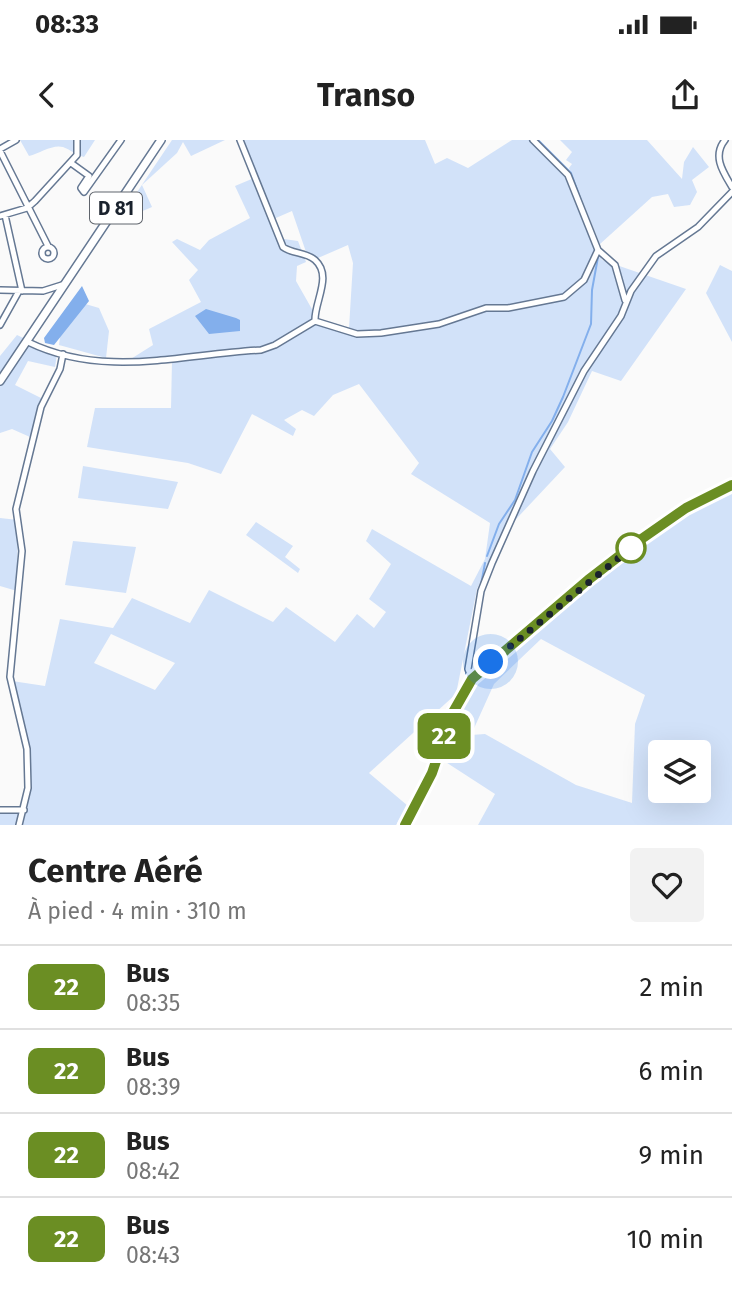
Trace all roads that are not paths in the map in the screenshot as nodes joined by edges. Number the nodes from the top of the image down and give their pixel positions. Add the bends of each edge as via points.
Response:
1 (16, 140) edge
2 (77, 140) edge
3 (121, 140) edge
4 (161, 140) edge
5 (240, 140) edge
6 (533, 140) edge
7 (725, 140) edge
8 (0, 150) edge
9 (71, 163) junction
10 (732, 189) edge
11 (27, 208) junction
12 (3, 215) edge
13 (48, 246) dead end
14 (598, 250) junction
15 (619, 276) junction
16 (639, 279) junction
17 (0, 290) edge
18 (59, 290) junction
19 (18, 291) junction
20 (43, 291) junction
21 (53, 299) junction
22 (625, 303) junction
23 (315, 321) junction
24 (0, 325) edge
25 (28, 342) junction
26 (62, 354) junction
27 (0, 381) edge
28 (732, 485) edge
29 (472, 679) junction
30 (0, 810) edge
31 (24, 810) junction
32 (19, 825) edge
33 (405, 825) edge

1 - 8 street
2 - 9 street via 77,155
3 - 9 street via 92,178
4 - 18 main road, D 81 via 73,276
5 - 23 street via 283,247 313,259 320,267 323,282
6 - 14 street via 568,175
7 - 10 street via 720,169
8 - 11 street
9 - 11 street
10 - 16 street via 698,227 656,256
11 - 12 street
11 - 13 street
12 - 19 street
14 - 15 street via 615,265
14 - 23 street via 583,281 564,297 486,308 439,324 381,334 357,334
15 - 16 street via 625,282
15 - 22 street
16 - 22 street
17 - 19 street
18 - 20 street
18 - 21 main road, D 81
19 - 20 street
19 - 24 street
20 - 21 street
21 - 25 main road, D 81
22 - 29 street via 584,371 492,563 481,591 468,670
23 - 26 street via 261,350 134,362 99,362
25 - 26 street
25 - 27 main road, D 81
26 - 31 street via 60,369 41,407 16,509 22,551 10,677 27,749
28 - 29 street via 686,508 640,540
29 - 33 street via 452,714 432,773
30 - 31 street
31 - 32 street

